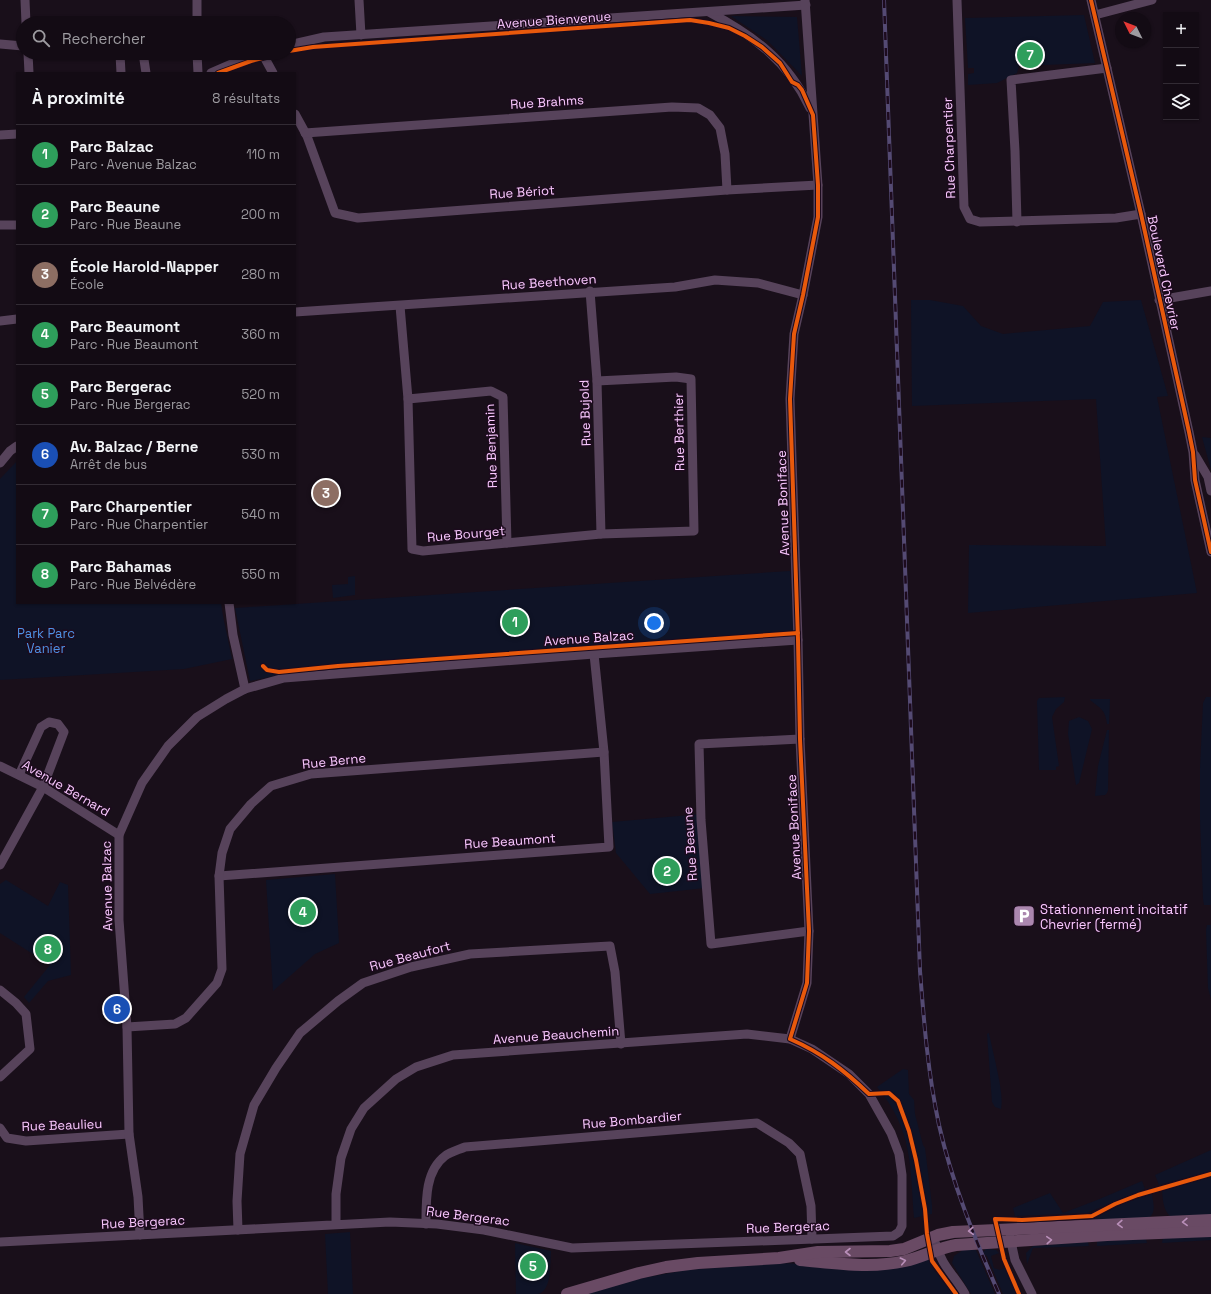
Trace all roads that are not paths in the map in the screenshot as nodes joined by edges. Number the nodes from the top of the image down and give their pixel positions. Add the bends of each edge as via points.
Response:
1 (25, 0) edge
2 (197, 0) edge
3 (359, 0) edge
4 (957, 0) edge
5 (1091, 0) edge
6 (1152, 0) edge
7 (806, 3) edge
8 (709, 12) junction
9 (1095, 15) junction
10 (26, 16) edge
11 (197, 16) edge
12 (361, 35) junction
13 (296, 43) edge
14 (0, 44) edge
15 (16, 45) edge
16 (28, 60) edge
17 (120, 60) edge
18 (144, 60) edge
19 (197, 60) edge
20 (241, 60) edge
21 (266, 60) edge
22 (1107, 68) junction
23 (29, 72) edge
24 (121, 72) edge
25 (146, 72) edge
26 (198, 72) edge
27 (213, 72) edge
28 (272, 72) edge
29 (813, 115) junction
30 (296, 116) edge
31 (306, 133) junction
32 (16, 134) edge
33 (0, 136) edge
34 (818, 185) junction
35 (727, 190) junction
36 (1141, 214) junction
37 (1017, 222) junction
38 (0, 225) edge
39 (16, 225) edge
40 (590, 291) junction
41 (1211, 291) edge
42 (803, 295) junction
43 (1159, 300) junction
44 (400, 306) junction
45 (296, 312) edge
46 (16, 320) edge
47 (0, 321) edge
48 (597, 381) junction
49 (408, 399) junction
50 (16, 447) edge
51 (1193, 452) junction
52 (0, 463) edge
53 (1211, 491) edge
54 (694, 531) joint
55 (601, 534) junction
56 (507, 543) junction
57 (1211, 552) edge
58 (228, 604) edge
59 (798, 640) junction
60 (594, 654) junction
61 (245, 689) junction
62 (800, 739) junction
63 (604, 752) junction
64 (0, 766) edge
65 (19, 775) junction
66 (43, 787) junction
67 (119, 835) junction
68 (0, 865) edge
69 (220, 876) junction
70 (809, 931) junction
71 (0, 990) edge
72 (127, 1027) junction
73 (790, 1039) junction
74 (621, 1044) junction
75 (0, 1077) edge
76 (0, 1128) edge
77 (129, 1134) junction
78 (1211, 1220) edge
79 (336, 1224) junction
80 (426, 1224) junction
81 (902, 1226) joint
82 (1008, 1229) junction
83 (238, 1230) junction
84 (1211, 1230) edge
85 (140, 1235) junction
86 (934, 1237) junction
87 (812, 1239) junction
88 (0, 1242) edge
89 (1011, 1242) junction
90 (937, 1249) junction
91 (779, 1258) junction
92 (567, 1294) edge
93 (965, 1294) edge
94 (1032, 1294) edge

1 - 10 street
2 - 11 street
3 - 12 street
4 - 37 street, Rue Charpentier via 964,207 970,218 980,222
5 - 9 street, Boulevard Chevrier
6 - 9 street
7 - 8 street, Avenue Bienvenue
7 - 29 street, Avenue Boniface
8 - 12 street, Avenue Bienvenue
8 - 29 street, Avenue Boniface via 759,42 781,63 802,90
9 - 22 street, Boulevard Chevrier
12 - 13 street, Avenue Bienvenue via 324,37
14 - 15 street
16 - 23 street
17 - 24 street
18 - 25 street
19 - 26 street
20 - 27 street
21 - 28 street
22 - 36 street, Boulevard Chevrier
22 - 37 street via 1011,80
29 - 34 street, Avenue Boniface
30 - 31 street, Rue Bériot
31 - 35 street, Rue Bériot via 335,213 358,218
31 - 35 street, Rue Brahms via 672,106 698,108 710,115 720,128 725,154
32 - 33 street
34 - 35 street, Rue Bériot
34 - 42 street, Avenue Boniface via 818,217
36 - 37 street, Rue Charpentier via 1116,218
36 - 43 street, Boulevard Chevrier
38 - 39 street
40 - 42 street, Rue Beethoven via 675,287 715,280 758,283
40 - 44 street, Rue Beethoven
40 - 48 street, Rue Bujold
41 - 43 street
42 - 59 street, Avenue Boniface via 794,334 790,399
43 - 51 street, Boulevard Chevrier
44 - 45 street, Rue Beethoven
44 - 49 street, Rue Bourget
46 - 47 street
48 - 54 street, Rue Berthier via 676,377 691,379
48 - 55 street, Rue Bujold
49 - 56 street, Rue Benjamin via 491,391 503,397
49 - 56 street, Rue Bourget via 412,548 423,551
50 - 52 street
51 - 53 street, Boulevard Chevrier via 1208,477
51 - 57 street, Boulevard Chevrier via 1195,480
54 - 55 street, Rue Bourget
55 - 56 street, Rue Bourget
58 - 61 street
59 - 60 street, Avenue Balzac
59 - 62 street, Avenue Boniface
60 - 61 street, Avenue Balzac via 284,678
60 - 63 street, Rue Beaumont
61 - 67 street, Avenue Balzac via 196,717 168,746 142,783
62 - 70 street, Avenue Boniface
62 - 70 street, Rue Beaune via 699,744 701,820 711,944
63 - 69 street, Rue Berne via 311,774 271,786 251,804 230,829 222,853
63 - 69 street, Rue Beaumont via 609,847
64 - 65 street, Avenue Bernard
65 - 66 street, Avenue Bernard
65 - 66 street via 41,727 49,722 58,724 64,732
66 - 67 street, Avenue Bernard
66 - 68 street
67 - 72 street, Avenue Balzac via 119,920
69 - 72 street, Rue Berne via 222,969 217,983 186,1018 175,1024
70 - 73 street, Avenue Boniface via 807,983
71 - 75 street via 26,1014 30,1049
72 - 77 street, Avenue Balzac
73 - 74 street, Avenue Beauchemin via 747,1034
73 - 81 street, Avenue Beauchemin via 812,1049 849,1074 869,1094 891,1133 899,1154 902,1175
74 - 79 street, Avenue Beauchemin via 453,1055 416,1067 396,1079 364,1108 351,1129 341,1158 336,1194
74 - 83 street, Rue Beaufort via 615,972 610,946 470,954 412,967 363,983 300,1033 254,1105 240,1154
76 - 77 street, Rue Beaulieu via 7,1138 26,1141
77 - 85 street, Avenue Balzac via 138,1196
78 -> 82 main road
79 - 80 street, Rue Bergerac
79 - 83 street, Rue Bergerac
80 - 87 street, Rue Bergerac via 493,1231 572,1248
80 - 87 street, Rue Bombardier via 432,1170 445,1156 465,1147 757,1123 789,1143 800,1154 811,1206
81 - 87 street, Rue Bergerac via 893,1236
82 -> 86 main road via 961,1231
82 - 89 street
83 - 85 street, Rue Bergerac
89 -> 84 main road
85 - 88 street, Rue Bergerac
86 - 90 street
86 -> 91 main road via 895,1251 818,1252
89 - 90 main road via 966,1244
89 - 94 street via 1016,1264
91 -> 90 main road via 884,1264 906,1261
90 - 93 street
91 - 92 main road via 666,1267

